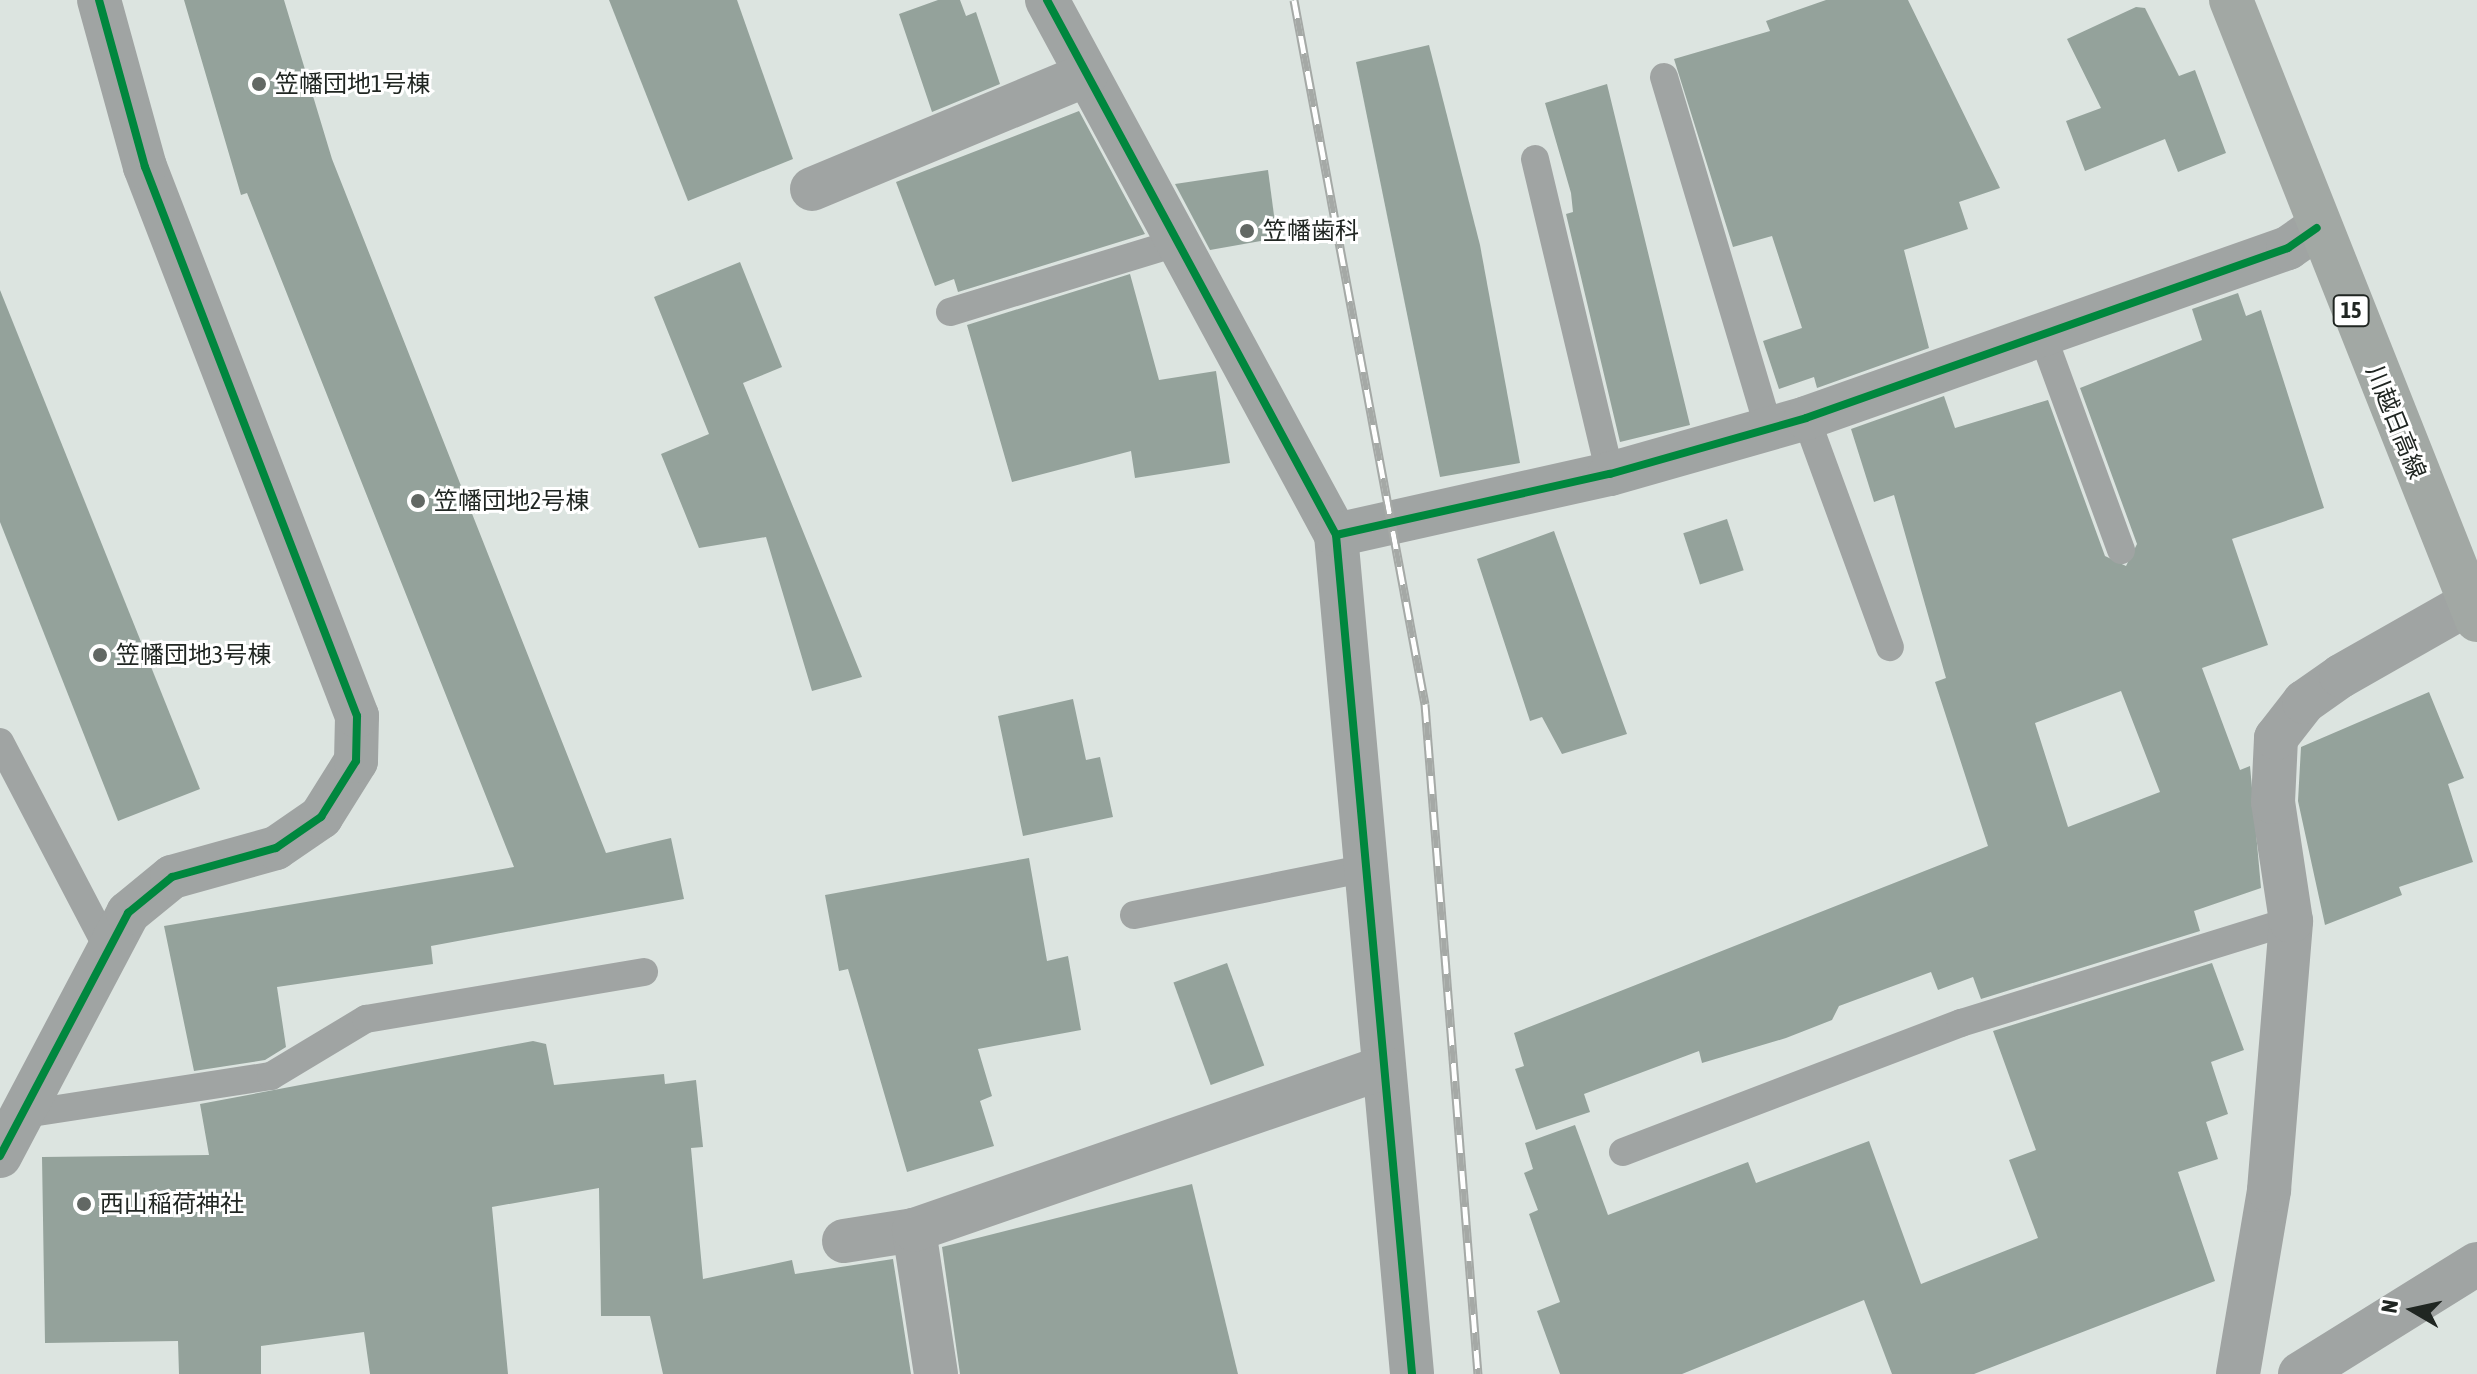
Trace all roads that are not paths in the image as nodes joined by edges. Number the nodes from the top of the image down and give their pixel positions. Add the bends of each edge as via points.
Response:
1 (99, 0) edge
2 (1047, 0) edge
3 (2231, 0) edge
4 (1086, 75) junction
5 (1664, 77) dead end
6 (1535, 159) dead end
7 (812, 189) dead end
8 (2317, 228) junction
9 (1175, 243) junction
10 (950, 312) dead end
11 (2042, 334) junction
12 (1787, 424) junction
13 (1610, 474) junction
14 (1336, 535) junction
15 (2121, 550) dead end
16 (2474, 611) edge
17 (1890, 647) dead end
18 (0, 742) edge
19 (1363, 869) junction
20 (1134, 915) dead end
21 (2291, 921) junction
22 (108, 949) junction
23 (644, 972) dead end
24 (1384, 1067) junction
25 (25, 1114) junction
26 (1623, 1152) dead end
27 (0, 1156) edge
28 (914, 1230) junction
29 (844, 1241) dead end
30 (2477, 1264) edge
31 (936, 1374) edge
32 (1412, 1374) edge
33 (2238, 1374) edge
34 (2300, 1374) edge

1 - 22 street via 145,167 357,716 356,761 321,817 276,848 172,877 128,913
2 - 4 street
3 - 8 main road, 川越日高線 / 15
4 - 7 street
4 - 9 street
5 - 12 lane
6 - 13 lane
8 - 11 street via 2288,248
8 - 16 main road, 川越日高線 / 15
9 - 10 lane
9 - 14 street
11 - 12 street
11 - 15 lane
12 - 13 street
12 - 17 lane
13 - 14 street
14 - 19 street
16 - 21 street via 2341,676 2304,702 2276,738 2273,802
18 - 22 lane
19 - 20 lane
19 - 24 street
21 - 26 lane via 1961,1023
21 - 33 street via 2269,1190
22 - 25 street
23 - 25 lane via 366,1019 271,1076
24 - 28 street
24 - 32 street
25 - 27 street
28 - 29 street
28 - 31 street
30 - 34 street

